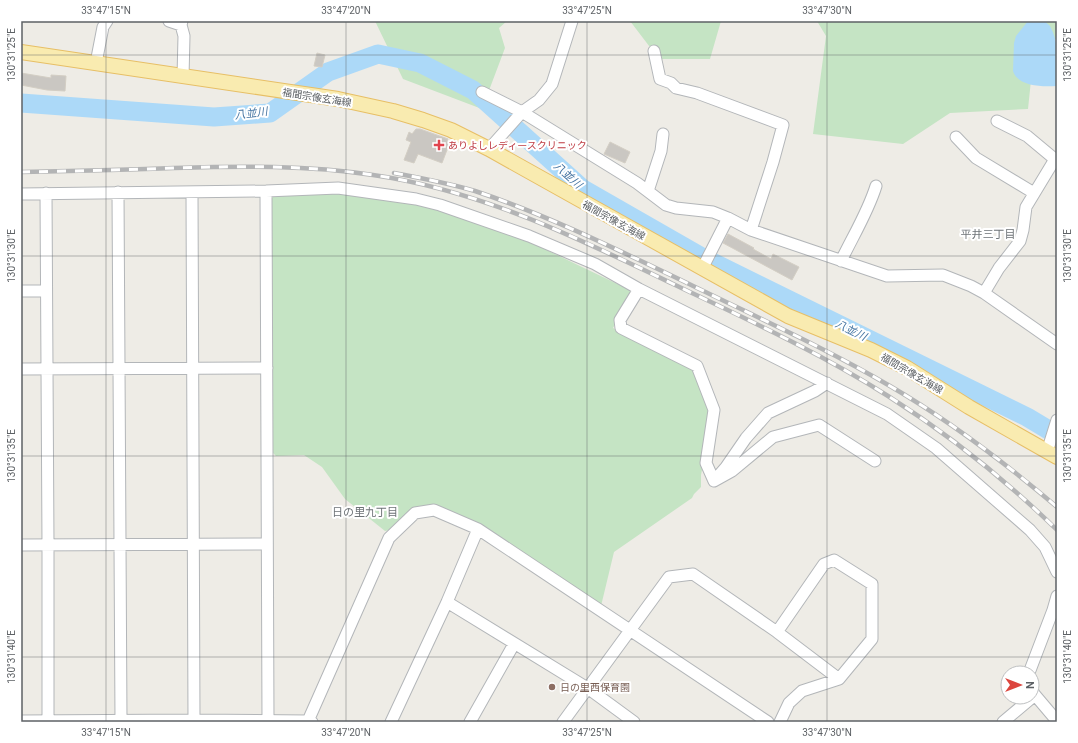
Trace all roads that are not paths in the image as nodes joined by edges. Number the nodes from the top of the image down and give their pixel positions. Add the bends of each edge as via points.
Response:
1 (108, 21) edge
2 (170, 21) edge
3 (572, 21) edge
4 (181, 23) edge
5 (654, 51) dead end
6 (21, 52) edge
7 (96, 63) junction
8 (183, 77) junction
9 (482, 92) dead end
10 (522, 112) junction
11 (997, 120) dead end
12 (663, 134) dead end
13 (956, 137) dead end
14 (488, 149) junction
15 (1056, 160) edge
16 (876, 186) dead end
17 (266, 191) junction
18 (118, 192) junction
19 (192, 192) junction
20 (648, 192) junction
21 (46, 193) junction
22 (1034, 193) junction
23 (21, 194) edge
24 (728, 218) junction
25 (751, 230) junction
26 (841, 261) junction
27 (704, 265) junction
28 (639, 289) junction
29 (21, 291) edge
30 (46, 291) junction
31 (984, 293) junction
32 (1057, 344) edge
33 (192, 368) junction
34 (267, 368) junction
35 (21, 369) edge
36 (47, 369) junction
37 (119, 369) junction
38 (827, 383) junction
39 (1057, 422) edge
40 (1051, 450) edge
41 (875, 461) dead end
42 (714, 481) junction
43 (478, 529) junction
44 (194, 544) junction
45 (267, 544) junction
46 (21, 545) edge
47 (48, 545) junction
48 (120, 545) junction
49 (1057, 572) edge
50 (1057, 596) edge
51 (447, 602) junction
52 (629, 631) junction
53 (777, 632) junction
54 (514, 644) junction
55 (1031, 665) edge
56 (839, 679) junction
57 (588, 689) junction
58 (1040, 700) edge
59 (1021, 705) edge
60 (121, 720) junction
61 (194, 720) junction
62 (268, 720) junction
63 (21, 721) edge
64 (226, 721) edge
65 (310, 721) edge
66 (1057, 721) edge
67 (48, 722) edge
68 (391, 722) edge
69 (470, 722) edge
70 (563, 722) edge
71 (634, 722) edge
72 (768, 722) edge
73 (780, 722) edge
74 (1003, 722) edge

1 - 7 street via 103,27
2 - 4 street
3 - 10 street via 552,84 539,100
4 - 8 street via 184,36
5 - 25 street via 660,79 676,88 697,92 783,125
6 - 7 main road, 福間宗像玄海線
7 - 8 main road, 福間宗像玄海線
8 - 14 main road, 福間宗像玄海線 via 338,99 393,111 451,130
9 - 10 street
10 - 14 street
10 - 20 street
11 - 15 street via 1027,136
12 - 20 street via 661,151
13 - 22 street via 976,158
14 - 27 main road, 福間宗像玄海線
15 - 22 street
16 - 26 street via 872,202
17 - 19 street
17 - 28 street via 338,188 416,198 529,236 595,264
17 - 34 street
18 - 19 street
18 - 21 street
18 - 37 street
19 - 33 street
20 - 24 street via 666,206 713,212
21 - 23 street
21 - 30 street
22 - 31 street via 1026,207 1020,241
24 - 25 street
24 - 27 street
25 - 26 street
26 - 31 street via 888,276 943,275
27 - 40 main road, 福間宗像玄海線 via 788,316 871,350 907,368 970,407
28 - 38 street
28 - 42 street via 620,320 621,328 697,366 714,410 706,463
29 - 30 street
30 - 36 street
31 - 32 street
33 - 34 street
33 - 37 street
33 - 44 street
34 - 45 street
35 - 36 street
36 - 37 street
36 - 47 street
37 - 48 street
38 - 42 street via 768,413
38 - 49 street via 888,414 936,448 1030,530 1045,546
39 - 40 street
41 - 42 street via 819,425 773,437 732,471
43 - 51 street
43 - 52 street
43 - 65 street via 434,510 415,513 389,538
44 - 45 street
44 - 48 street
44 - 61 street
45 - 62 street
46 - 47 street
47 - 48 street
47 - 67 street
48 - 60 street
50 - 55 street
51 - 54 street
51 - 68 street
52 - 53 street via 669,577 693,574
52 - 57 street
52 - 72 street
53 - 56 street
53 - 56 street via 824,564 834,560 872,584 872,639
54 - 57 street
54 - 69 street
56 - 73 street via 802,690 789,703
57 - 70 street
57 - 71 street
58 - 66 street
59 - 74 street
60 - 61 street
60 - 67 street
61 - 64 street
62 - 64 street
62 - 65 street
63 - 67 street

